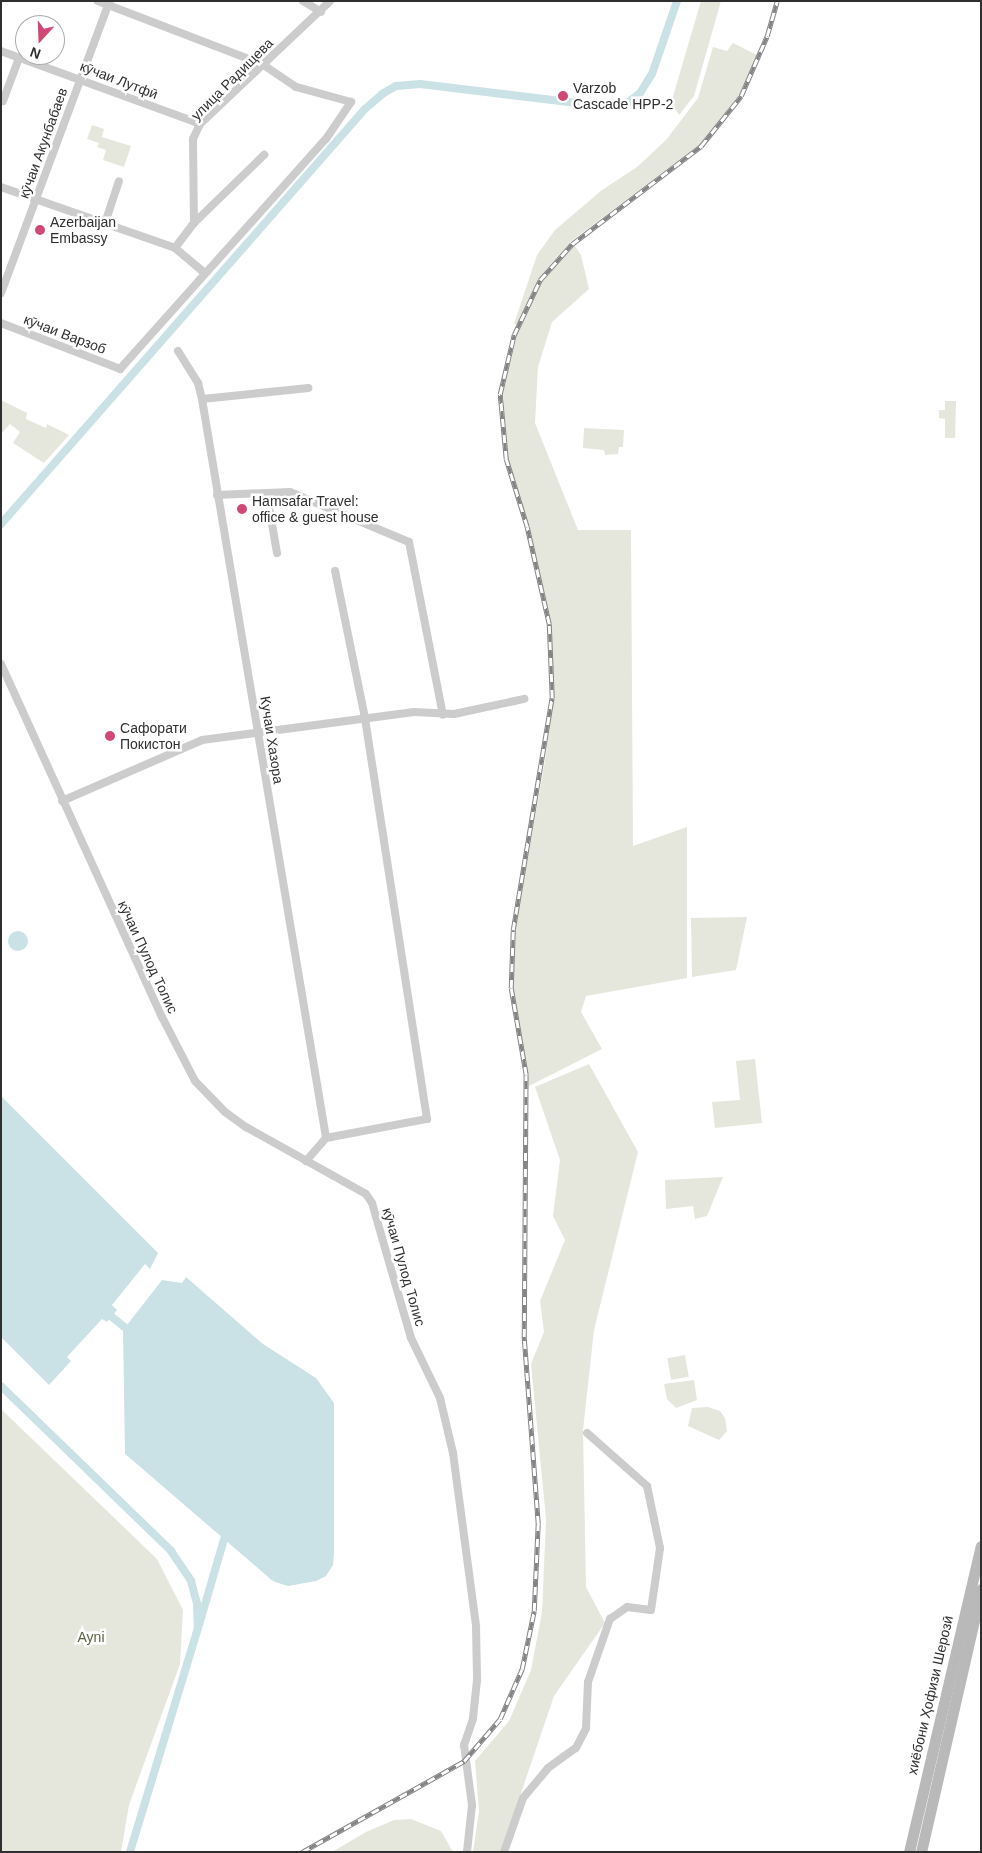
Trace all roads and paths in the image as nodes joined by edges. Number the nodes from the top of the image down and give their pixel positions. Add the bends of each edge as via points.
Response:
1 (98, 1) edge
2 (303, 1) edge
3 (330, 1) edge
4 (109, 3) edge
5 (320, 12) junction
6 (1, 51) edge
7 (15, 56) edge
8 (262, 64) junction
9 (16, 65) edge
10 (39, 65) edge
11 (80, 79) junction
12 (3, 101) dead end
13 (200, 124) junction
14 (264, 155) dead end
15 (119, 181) dead end
16 (1, 187) edge
17 (36, 199) junction
18 (194, 223) junction
19 (105, 224) junction
20 (175, 248) junction
21 (205, 273) junction
22 (1, 293) edge
23 (1, 323) edge
24 (178, 351) dead end
25 (308, 388) dead end
26 (202, 399) junction
27 (217, 495) junction
28 (267, 495) junction
29 (277, 553) dead end
30 (335, 571) dead end
31 (1, 664) edge
32 (524, 699) dead end
33 (443, 715) junction
34 (365, 718) junction
35 (259, 732) junction
36 (62, 802) junction
37 (326, 1138) junction
38 (306, 1161) junction
39 (587, 1433) dead end
40 (981, 1546) edge
41 (981, 1589) edge
42 (467, 1852) edge
43 (504, 1852) edge
44 (909, 1852) edge
45 (921, 1852) edge

1 - 4 street
2 - 5 street
3 - 5 street, улица Радищева
4 - 8 street
4 - 11 street, кӯчаи Акунбабаев
5 - 8 street, улица Радищева
6 - 7 street, кӯчаи Лутфӣ
8 - 13 street, улица Радищева
8 - 21 street via 296,87 351,102 326,139
9 - 12 street
10 - 11 street, кӯчаи Лутфӣ
11 - 13 street, кӯчаи Лутфӣ
11 - 17 street, кӯчаи Акунбабаев
13 - 18 street, улица Радищева via 193,139
14 - 18 street
15 - 19 street
16 - 17 street
17 - 19 street
17 - 22 street, кӯчаи Акунбабаев
18 - 20 street
19 - 20 street
20 - 21 street
21 - 23 street, кӯчаи Варзоб via 120,369
24 - 26 street, Кучаи Хазора via 198,383
25 - 26 street
26 - 27 street, Кучаи Хазора
27 - 28 street
27 - 35 street, Кучаи Хазора
28 - 29 street
28 - 33 street via 290,492 409,542
30 - 34 street
31 - 36 street, кӯчаи Пулод Толис
32 - 33 street
33 - 34 street via 414,712
34 - 35 street
34 - 37 street via 427,1119
35 - 36 street via 202,740
35 - 37 street, Кучаи Хазора
36 - 38 street, кӯчаи Пулод Толис via 195,1081 224,1112
37 - 38 street
38 - 42 street, кӯчаи Пулод Толис via 366,1194 372,1203 412,1338 440,1398 450,1437 476,1626 477,1680 473,1719 464,1745 472,1805
39 - 43 street via 646,1486 660,1548 651,1610 627,1607 610,1619 588,1682 586,1728 576,1748 548,1768 523,1797
40 - 44 main road, хиёбони Ҳофизи Шерозӣ
41 - 45 main road, хиёбони Ҳофизи Шерозӣ

